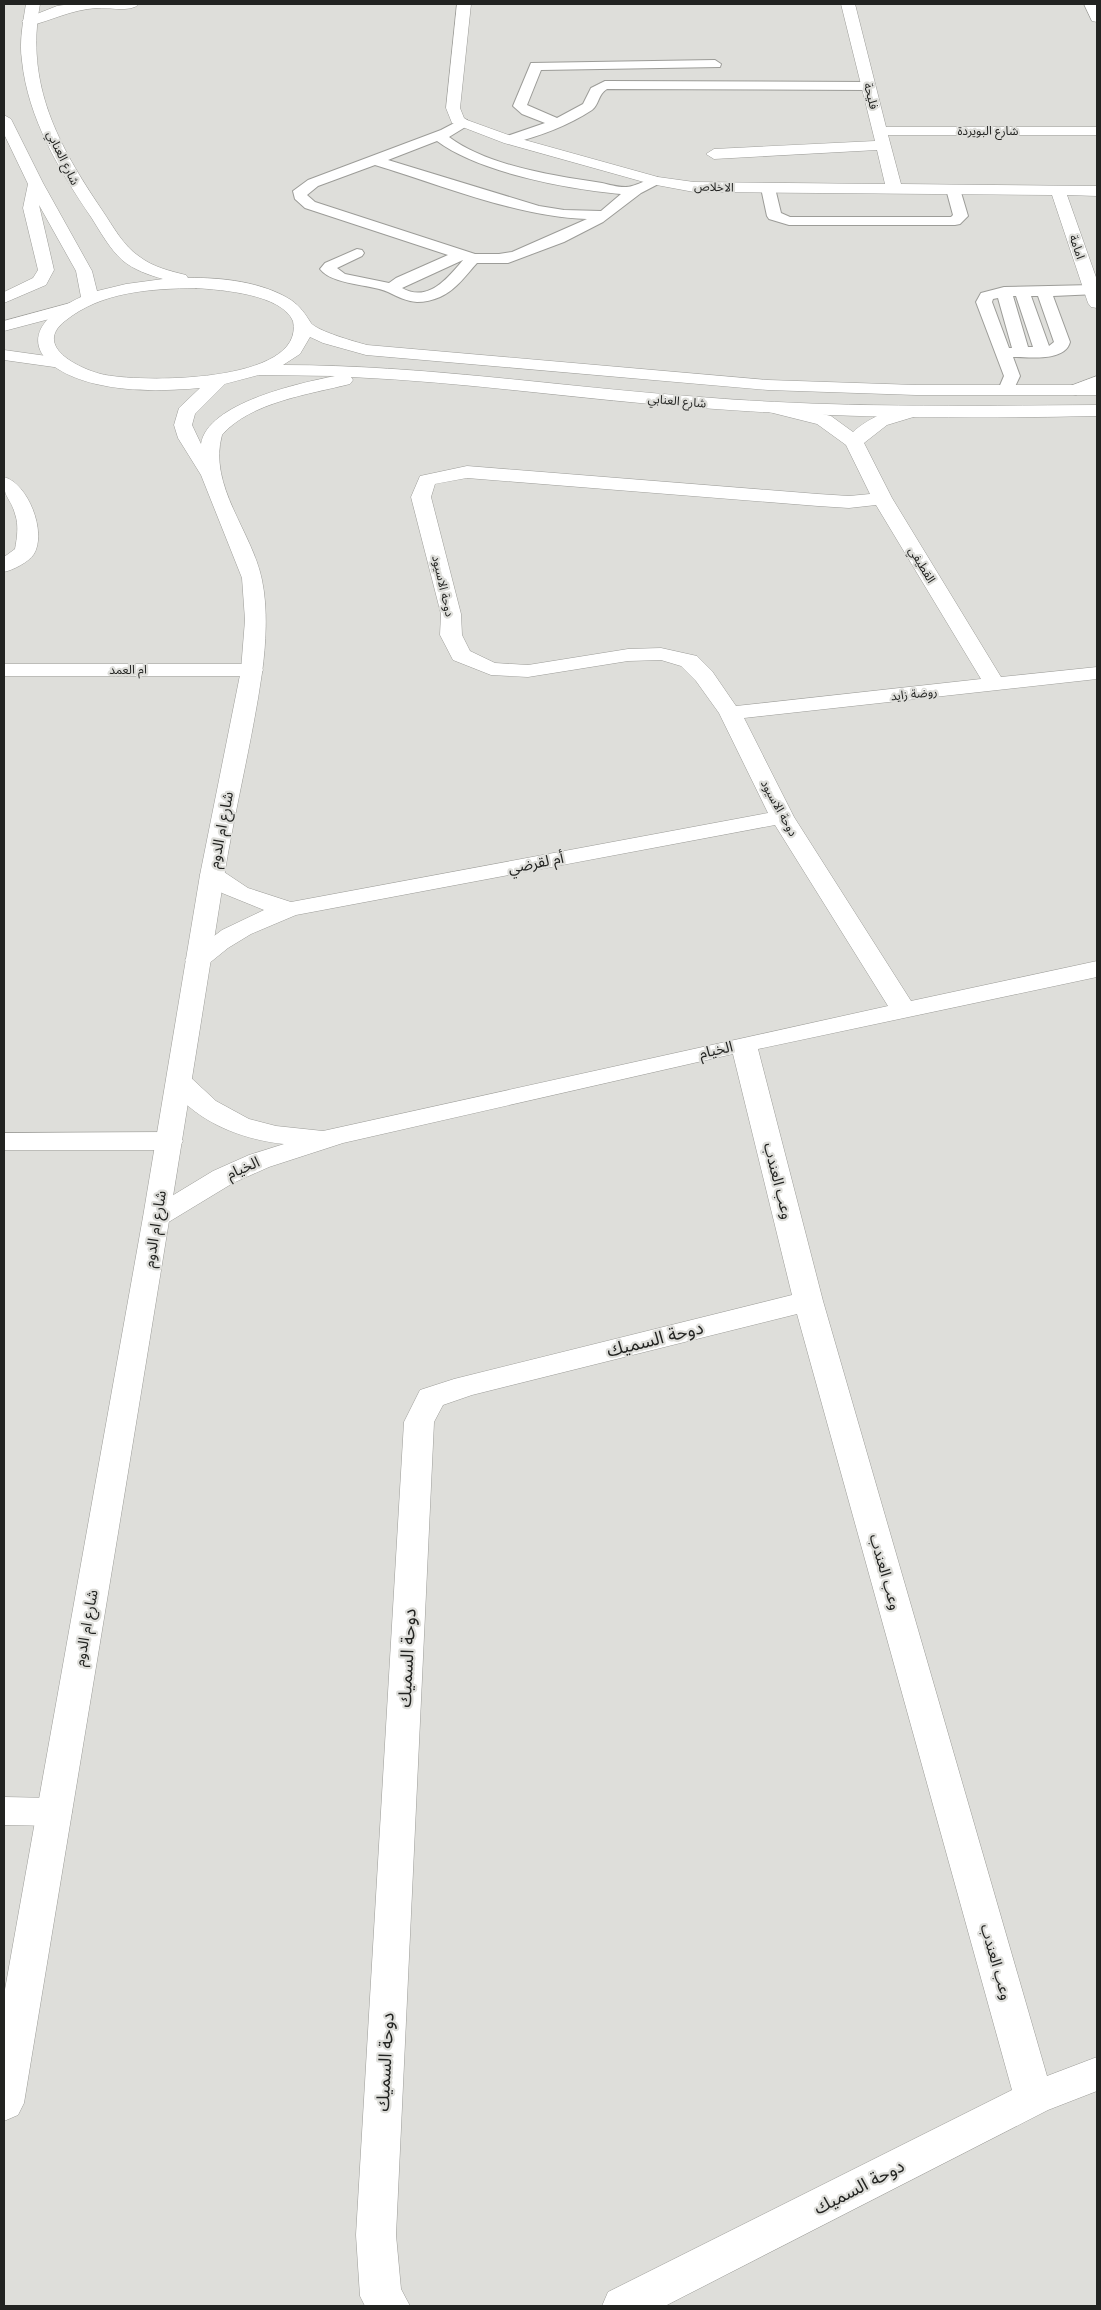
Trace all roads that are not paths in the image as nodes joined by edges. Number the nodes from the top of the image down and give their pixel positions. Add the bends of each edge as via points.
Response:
1 (33, 4) edge
2 (89, 4) edge
3 (97, 4) edge
4 (132, 4) edge
5 (464, 4) edge
6 (848, 4) edge
7 (1090, 4) edge
8 (1097, 18) edge
9 (29, 22) junction
10 (715, 64) dead end
11 (868, 86) junction
12 (4, 119) edge
13 (462, 123) junction
14 (558, 123) junction
15 (1097, 131) edge
16 (439, 136) junction
17 (881, 138) junction
18 (510, 140) junction
19 (714, 154) dead end
20 (374, 160) junction
21 (332, 176) junction
22 (657, 181) junction
23 (351, 182) dead end
24 (35, 183) junction
25 (768, 188) junction
26 (894, 189) junction
27 (953, 189) junction
28 (632, 191) junction
29 (1058, 191) junction
30 (1097, 191) edge
31 (606, 214) junction
32 (399, 233) junction
33 (375, 244) dead end
34 (357, 253) dead end
35 (468, 256) junction
36 (196, 283) junction
37 (394, 289) junction
38 (1044, 291) junction
39 (1004, 292) junction
40 (1022, 292) junction
41 (1096, 297) edge
42 (4, 298) edge
43 (90, 299) junction
44 (70, 308) junction
45 (4, 326) edge
46 (304, 327) junction
47 (1043, 352) junction
48 (1004, 353) junction
49 (1022, 353) junction
50 (4, 355) edge
51 (61, 363) junction
52 (259, 370) junction
53 (412, 376) junction
54 (218, 380) junction
55 (1097, 381) edge
56 (1006, 390) junction
57 (1076, 390) junction
58 (1097, 390) edge
59 (767, 407) junction
60 (914, 411) junction
61 (1097, 411) edge
62 (854, 442) junction
63 (211, 475) junction
64 (4, 483) edge
65 (882, 498) junction
66 (4, 566) edge
67 (4, 670) edge
68 (252, 670) junction
69 (1097, 673) edge
70 (995, 685) junction
71 (730, 713) junction
72 (782, 817) junction
73 (212, 875) junction
74 (291, 909) junction
75 (198, 960) junction
76 (1097, 971) edge
77 (903, 1009) junction
78 (744, 1044) junction
79 (179, 1080) junction
80 (336, 1136) junction
81 (169, 1141) junction
82 (4, 1142) edge
83 (157, 1217) junction
84 (808, 1301) junction
85 (4, 1811) edge
86 (54, 1812) junction
87 (1097, 2074) edge
88 (1034, 2098) junction
89 (4, 2104) edge
90 (389, 2306) edge
91 (623, 2306) edge

1 - 9 street, شارع العنابي
2 - 3 street
3 - 4 street
3 - 9 street via 62,9
5 - 13 street via 453,108 457,120
6 - 11 street, فليحة
7 - 8 street
9 - 36 street, شارع العنابي via 29,73 36,100 74,183 121,250 133,261
10 - 14 lane via 536,66 520,106
11 - 14 lane via 605,85 592,94 589,106
11 - 17 street, فليحة
12 - 24 street
13 - 16 lane
13 - 18 street, الاخلاص
14 - 18 lane
15 - 17 street, شارع البويردة
16 - 20 lane
16 - 28 lane via 459,151 534,174 583,187
17 - 19 street, شارع البويردة
17 - 26 street, فليحة
18 - 22 street, الاخلاص
20 - 21 lane
20 - 31 lane via 537,210
21 - 23 lane
21 - 32 lane via 300,191 303,201
22 - 25 street, الاخلاص via 694,187
22 - 28 lane
24 - 42 street via 31,208 46,270 40,280
24 - 43 street via 84,271
25 - 26 street, الاخلاص
25 - 27 lane via 774,216 790,222 955,221 961,216
26 - 27 street, الاخلاص
27 - 29 street, الاخلاص
28 - 31 lane
29 - 30 street, الاخلاص
29 - 41 street, امامة
31 - 35 lane via 514,256 490,259
32 - 33 lane
32 - 35 lane via 433,241
34 - 37 lane via 328,269 343,277
35 - 37 lane via 401,281
35 - 37 lane via 442,292 409,296
36 - 43 street via 140,287
36 - 46 street via 224,285 272,296 300,315
38 - 40 lane
38 - 41 lane
38 - 47 lane via 1062,342 1057,349
39 - 40 lane
39 - 48 lane via 990,294 984,299
39 - 49 lane
40 - 47 lane
43 - 44 street
44 - 45 street
44 - 51 street via 47,330 45,342 50,353
46 - 52 street via 300,342 290,352
46 - 56 street, شارع العنابي via 337,342 366,350 500,363 768,385
47 - 49 lane
48 - 49 lane
48 - 56 lane via 1012,376
50 - 51 street
51 - 54 street via 94,377 128,384 158,386
52 - 53 street, شارع العنابي via 341,370
52 - 54 street
53 - 59 street, شارع العنابي
53 - 63 street via 327,383 234,414 212,434
54 - 63 street, شارع ام الدوم via 186,412 183,425 187,438
55 - 57 street
56 - 57 street, شارع العنابي
57 - 58 street, شارع العنابي
59 - 60 street, شارع العنابي
59 - 62 street, القطيفي via 824,420
60 - 61 street, شارع العنابي
60 - 62 street via 869,426
62 - 65 street, القطيفي
63 - 68 street, شارع ام الدوم via 252,578 255,620
64 - 66 street via 15,493 28,517 24,552
65 - 70 street, القطيفي
65 - 71 street, دوحة الاسيود via 849,502 466,472 427,480 421,497 451,614 451,635 461,655 491,669 528,671 628,655 660,654 689,661
67 - 68 street, ام العمد
68 - 73 street, شارع ام الدوم
69 - 70 street, روضة زايد
70 - 71 street, روضة زايد
71 - 72 street, دوحة الاسيود
72 - 74 street, أم لقرضي
72 - 77 street, دوحة الاسيود
73 - 74 street, أم لقرضي via 250,898
73 - 75 street, شارع ام الدوم
74 - 75 street, أم لقرضي via 238,929
75 - 79 street, شارع ام الدوم
76 - 77 street, الخيام
77 - 78 street, الخيام
78 - 80 street, الخيام
78 - 84 street, وعب العندب
79 - 80 street, الخيام via 206,1109 251,1129 287,1135
79 - 81 street, شارع ام الدوم
80 - 83 street, الخيام via 250,1165 189,1196
81 - 82 street
81 - 83 street, شارع ام الدوم
83 - 86 street, شارع ام الدوم
84 - 88 street, وعب العندب
84 - 90 street, دوحة السميك via 465,1386 431,1398 419,1422 376,2235 381,2296
85 - 86 street
86 - 89 street, شارع ام الدوم
87 - 88 street, دوحة السميك
88 - 91 street, دوحة السميك

